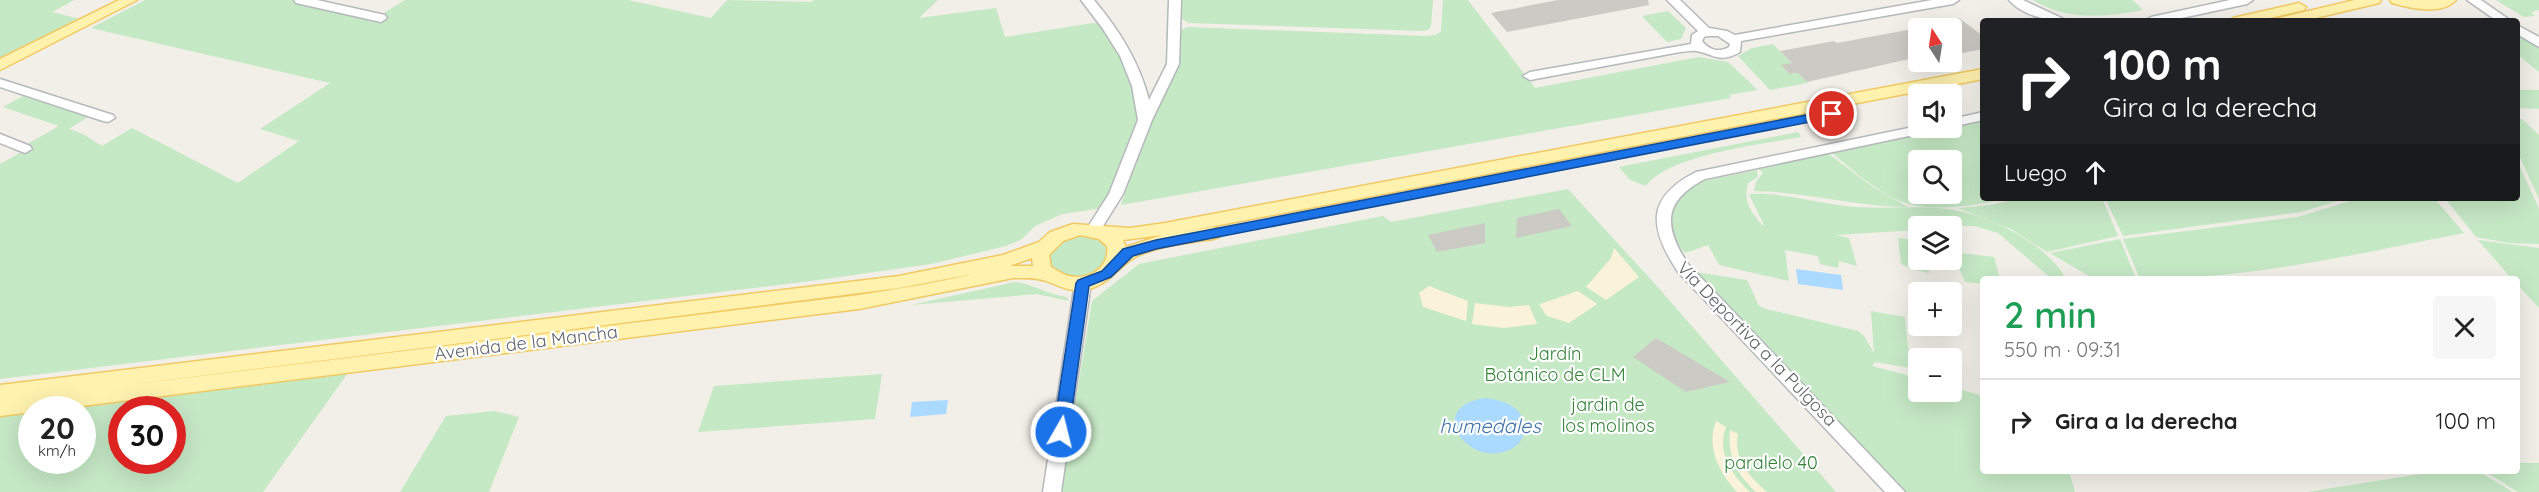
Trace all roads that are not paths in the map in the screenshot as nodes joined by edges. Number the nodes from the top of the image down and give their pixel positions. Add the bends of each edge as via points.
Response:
1 (130, 0) edge
2 (300, 0) edge
3 (1088, 0) edge
4 (1175, 0) edge
5 (1672, 0) edge
6 (1953, 0) edge
7 (2015, 0) edge
8 (2247, 0) edge
9 (2327, 0) edge
10 (2374, 0) edge
11 (2397, 0) edge
12 (2449, 0) edge
13 (2473, 0) edge
14 (381, 18) dead end
15 (2054, 18) edge
16 (2165, 18) edge
17 (2251, 18) edge
18 (2297, 18) edge
19 (2500, 18) edge
20 (2520, 30) edge
21 (1706, 32) junction
22 (1734, 39) junction
23 (2539, 43) edge
24 (1699, 47) junction
25 (0, 65) edge
26 (1980, 75) edge
27 (1530, 76) dead end
28 (0, 83) edge
29 (1980, 86) edge
30 (1962, 89) edge
31 (1908, 99) edge
32 (1980, 117) edge
33 (108, 118) dead end
34 (1145, 120) junction
35 (1962, 121) edge
36 (1908, 132) edge
37 (0, 138) edge
38 (25, 149) dead end
39 (1098, 231) junction
40 (1044, 247) junction
41 (1118, 260) junction
42 (1050, 276) junction
43 (1083, 283) junction
44 (0, 393) edge
45 (0, 408) edge
46 (1052, 492) edge
47 (1896, 492) edge

1 - 25 main road
2 - 14 street
3 - 34 street via 1127,55 1137,79
4 - 34 street via 1173,63
5 - 21 street
6 - 22 street
7 - 15 street
8 - 16 street
9 - 17 main road
10 - 18 main road
11 - 12 main road via 2425,5
13 - 19 street
20 - 23 street
21 - 22 street
21 - 24 street via 1696,38
22 - 24 street via 1735,50 1728,54 1709,53
24 - 27 street
26 - 39 main road via 1165,229 1130,234
28 - 33 street
29 - 30 main road
31 - 41 main road via 1156,244 1128,252
32 - 35 street
34 - 39 street
36 - 47 street, Vía Deportiva a la Pulgosa via 1701,175 1673,193 1665,206 1663,222 1666,243 1683,268
37 - 38 street
39 - 40 main road via 1070,230
39 - 41 main road via 1116,244
40 - 42 main road via 1039,261
40 - 44 main road, Avenida de la Mancha via 1006,261 888,283
41 - 43 main road via 1107,274
42 - 43 main road via 1067,283
42 - 45 main road, Avenida de la Mancha via 1028,271 1003,273 859,302
43 - 46 street

